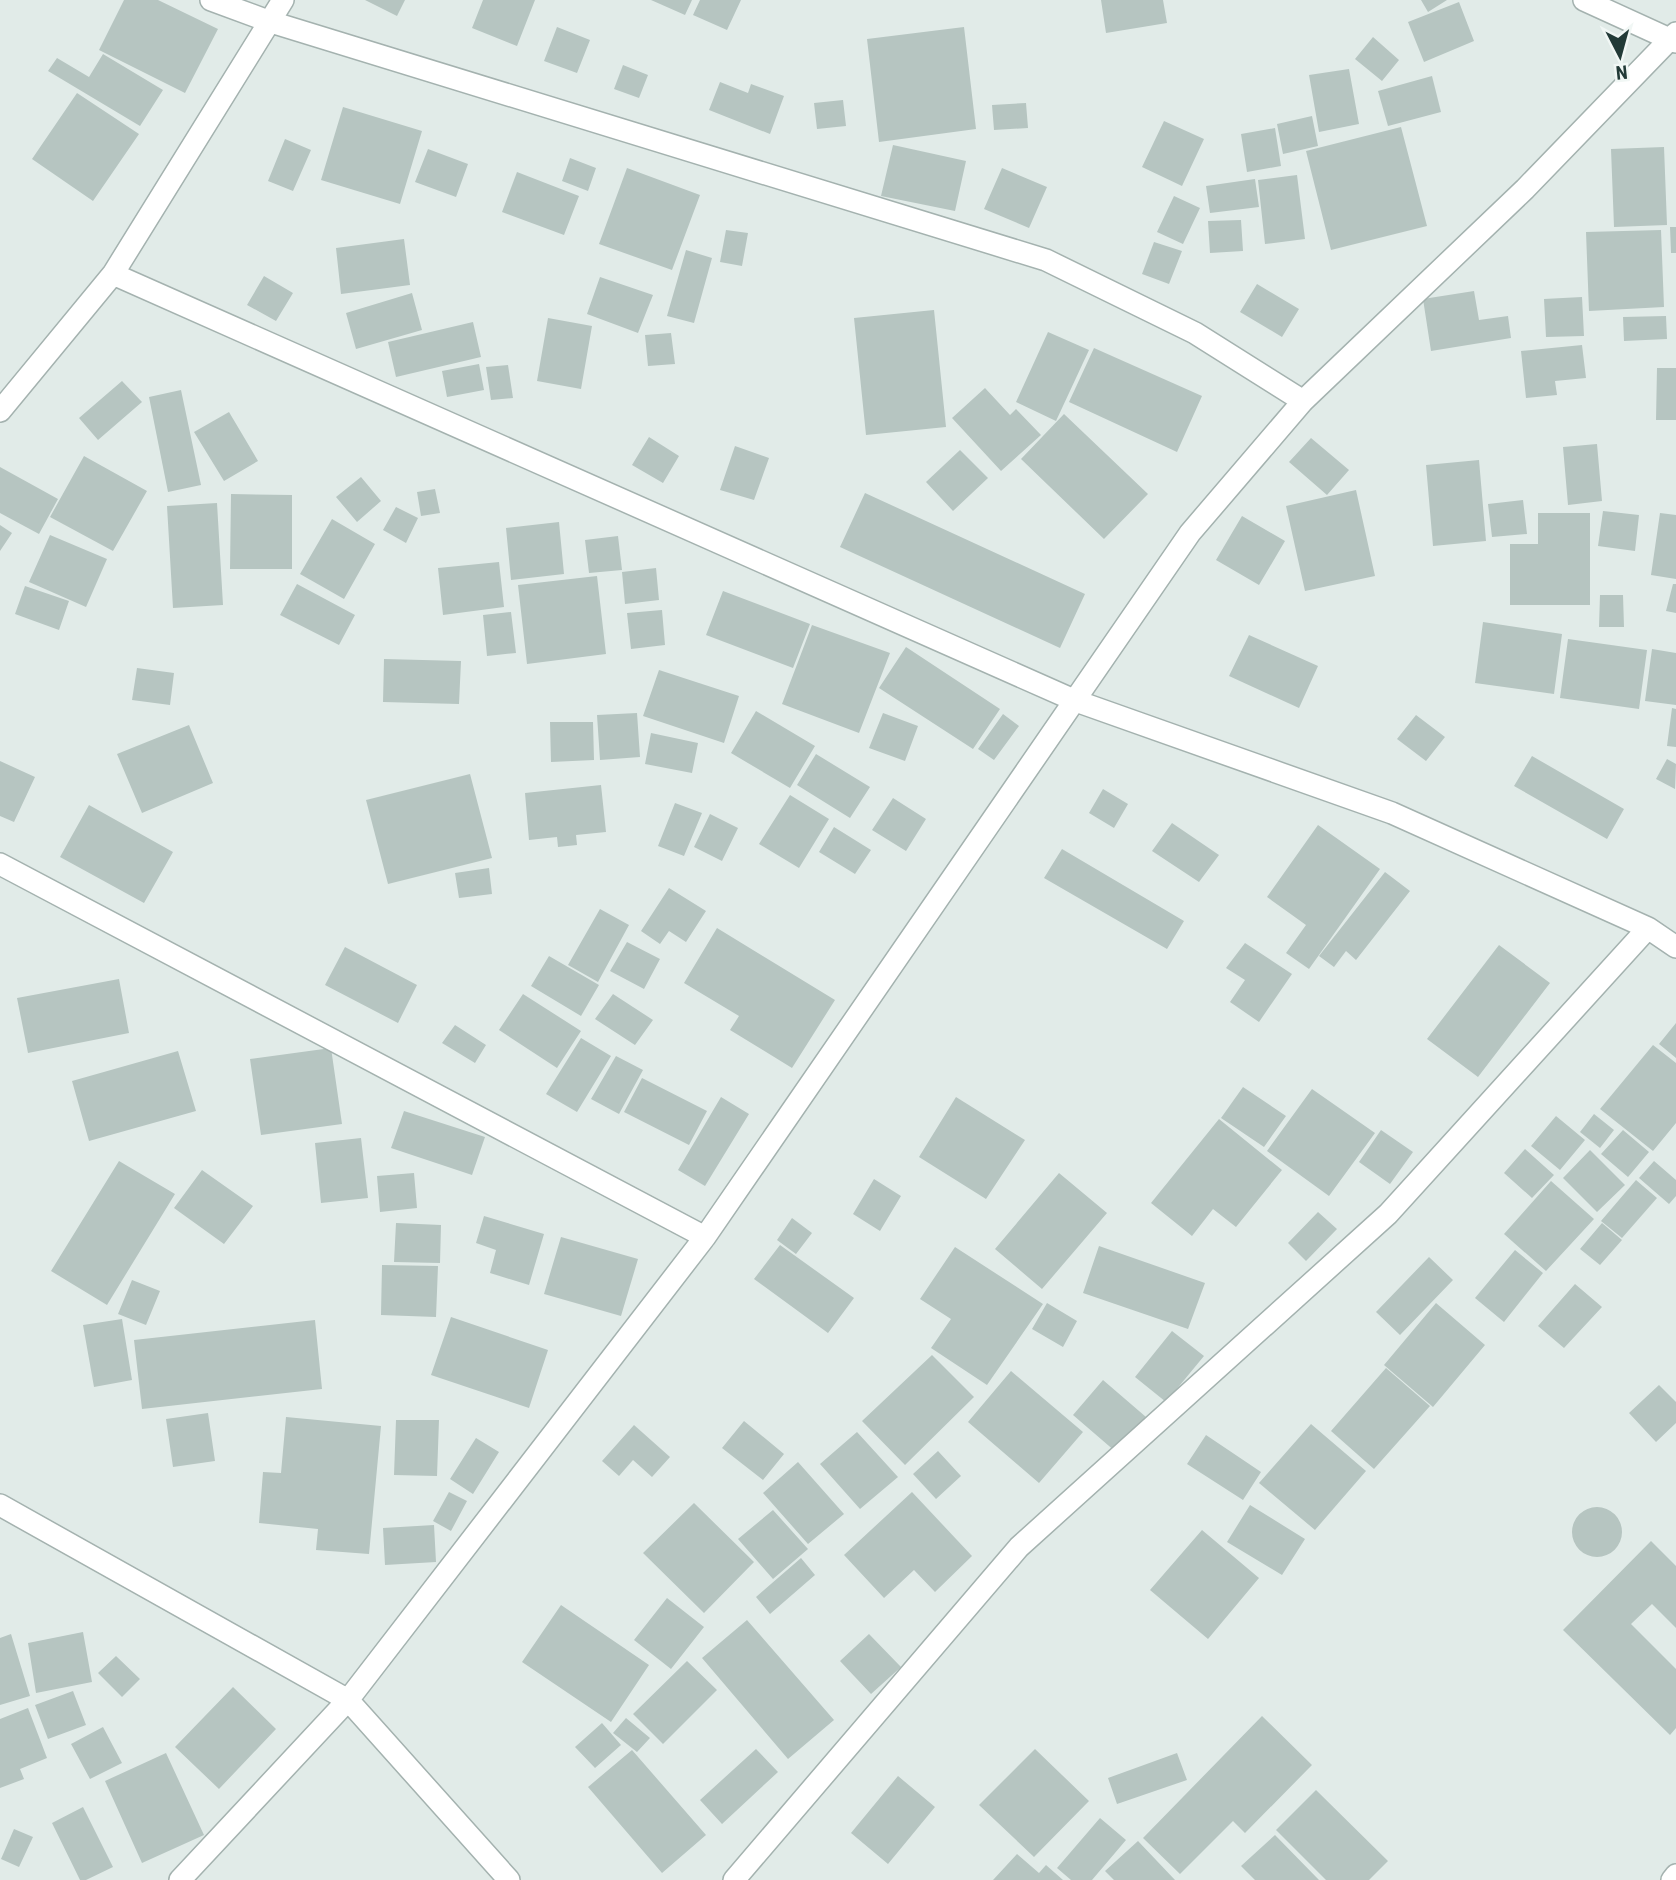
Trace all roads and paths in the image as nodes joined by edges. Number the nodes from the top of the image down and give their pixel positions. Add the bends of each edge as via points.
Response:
1 (211, 0) edge
2 (283, 0) edge
3 (1584, 0) edge
4 (271, 22) junction
5 (1674, 38) edge
6 (113, 274) junction
7 (1303, 401) junction
8 (0, 411) edge
9 (1076, 701) junction
10 (0, 864) edge
11 (1648, 928) junction
12 (1676, 947) edge
13 (705, 1237) junction
14 (0, 1505) edge
15 (348, 1700) junction
16 (1676, 1875) edge
17 (180, 1880) edge
18 (509, 1880) edge
19 (734, 1880) edge
20 (1672, 1880) edge

1 - 4 street
2 - 4 street
3 - 5 street
4 - 6 street
4 - 7 street via 1046,260 1195,333
5 - 7 street via 1525,190
6 - 8 street
6 - 9 street
7 - 9 street via 1190,533
9 - 11 street via 1392,813
9 - 13 street
10 - 13 street
11 - 12 street
11 - 19 street via 1388,1214 1019,1547
13 - 15 street
14 - 15 street
15 - 17 street
15 - 18 street
16 - 20 street

